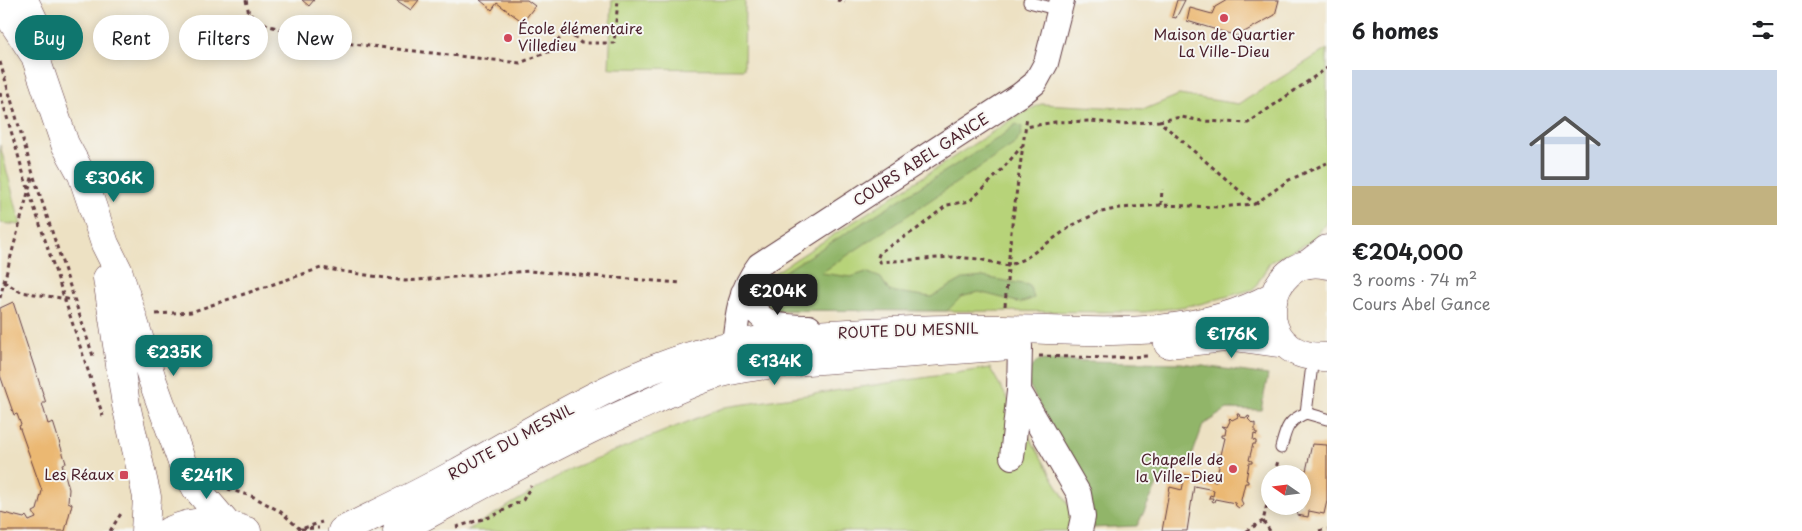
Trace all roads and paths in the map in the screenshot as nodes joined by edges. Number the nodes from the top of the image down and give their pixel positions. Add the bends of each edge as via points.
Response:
1 (18, 0) edge
2 (246, 0) edge
3 (618, 0) edge
4 (837, 0) edge
5 (845, 2) dead end
6 (1029, 2) dead end
7 (1061, 5) edge
8 (0, 62) edge
9 (1327, 68) edge
10 (0, 93) edge
11 (1020, 96) junction
12 (1159, 121) junction
13 (1026, 127) junction
14 (1023, 145) junction
15 (1327, 163) edge
16 (33, 174) junction
17 (29, 189) junction
18 (1162, 189) dead end
19 (1255, 204) junction
20 (1161, 205) junction
21 (105, 244) junction
22 (1321, 259) edge
23 (1008, 266) junction
24 (4, 282) junction
25 (681, 283) dead end
26 (742, 293) junction
27 (1273, 296) junction
28 (0, 298) edge
29 (65, 299) junction
30 (74, 300) junction
31 (1004, 310) dead end
32 (151, 314) dead end
33 (924, 328) junction
34 (734, 344) junction
35 (1286, 344) junction
36 (1020, 351) junction
37 (1153, 356) dead end
38 (1320, 357) edge
39 (96, 363) dead end
40 (759, 366) junction
41 (1018, 392) junction
42 (126, 405) junction
43 (1306, 413) junction
44 (1327, 419) edge
45 (604, 422) junction
46 (1281, 448) dead end
47 (1012, 457) dead end
48 (531, 485) dead end
49 (1265, 515) edge
50 (1263, 522) junction
51 (237, 527) edge
52 (1327, 528) edge
53 (450, 529) dead end
54 (145, 531) edge
55 (168, 531) edge
56 (342, 531) edge
57 (397, 531) edge
58 (1080, 531) edge
59 (1246, 531) edge
60 (1270, 531) edge
61 (1318, 531) edge

1 - 21 street via 60,76 83,143 82,175
2 - 3 path via 249,14 268,26 335,42 520,63 550,51 566,30 580,43 614,43
4 - 5 path
6 - 7 lane
7 - 11 street, COURS ABEL GANCE via 1046,64 1035,83
8 - 16 path
9 - 12 path via 1248,123 1181,117
10 - 17 path
11 - 13 path via 1027,104
11 - 26 street, COURS ABEL GANCE via 759,265
12 - 13 path via 1121,124 1055,122
12 - 19 path
13 - 14 path
14 - 23 path
14 - 23 path via 970,201 947,205 880,252 877,258 888,263 953,257
15 - 19 path via 1289,180
16 - 17 path
16 - 30 path
17 - 24 path
17 - 29 path
18 - 20 path
19 - 20 path via 1219,207
20 - 23 path via 1120,208 1097,214
21 - 42 street
21 - 51 street via 118,270 183,465 196,488
22 - 27 street via 1288,275
23 - 31 path
24 - 28 path
24 - 29 path via 20,292
25 - 32 path via 529,272 405,281 321,268 191,312
26 - 33 street via 752,310 765,322 791,327
26 - 34 street, COURS ABEL GANCE
27 - 33 street, ROUTE DU MESNIL via 1231,314 1140,332
27 - 35 street via 1273,321
29 - 30 path
29 - 42 path via 105,422 111,408
30 - 39 path
33 - 34 street, ROUTE DU MESNIL via 791,336
34 - 40 street
34 - 45 street via 721,360 675,376
34 - 56 street, ROUTE DU MESNIL via 641,373
35 - 36 street, ROUTE DU MESNIL via 1234,337 1168,344
35 - 38 street via 1294,351
36 - 37 path via 1109,358
36 - 40 street, ROUTE DU MESNIL
36 - 41 street
38 - 43 lane
40 - 45 street, ROUTE DU MESNIL via 717,374
41 - 47 street
41 - 58 street via 1079,494
42 - 54 street via 148,497
43 - 44 lane
43 - 46 lane via 1294,418 1286,429
45 - 57 street, ROUTE DU MESNIL
48 - 53 path via 523,500 494,516
49 - 50 path
50 - 59 path
50 - 60 path
51 - 55 street via 204,521
52 - 61 path

